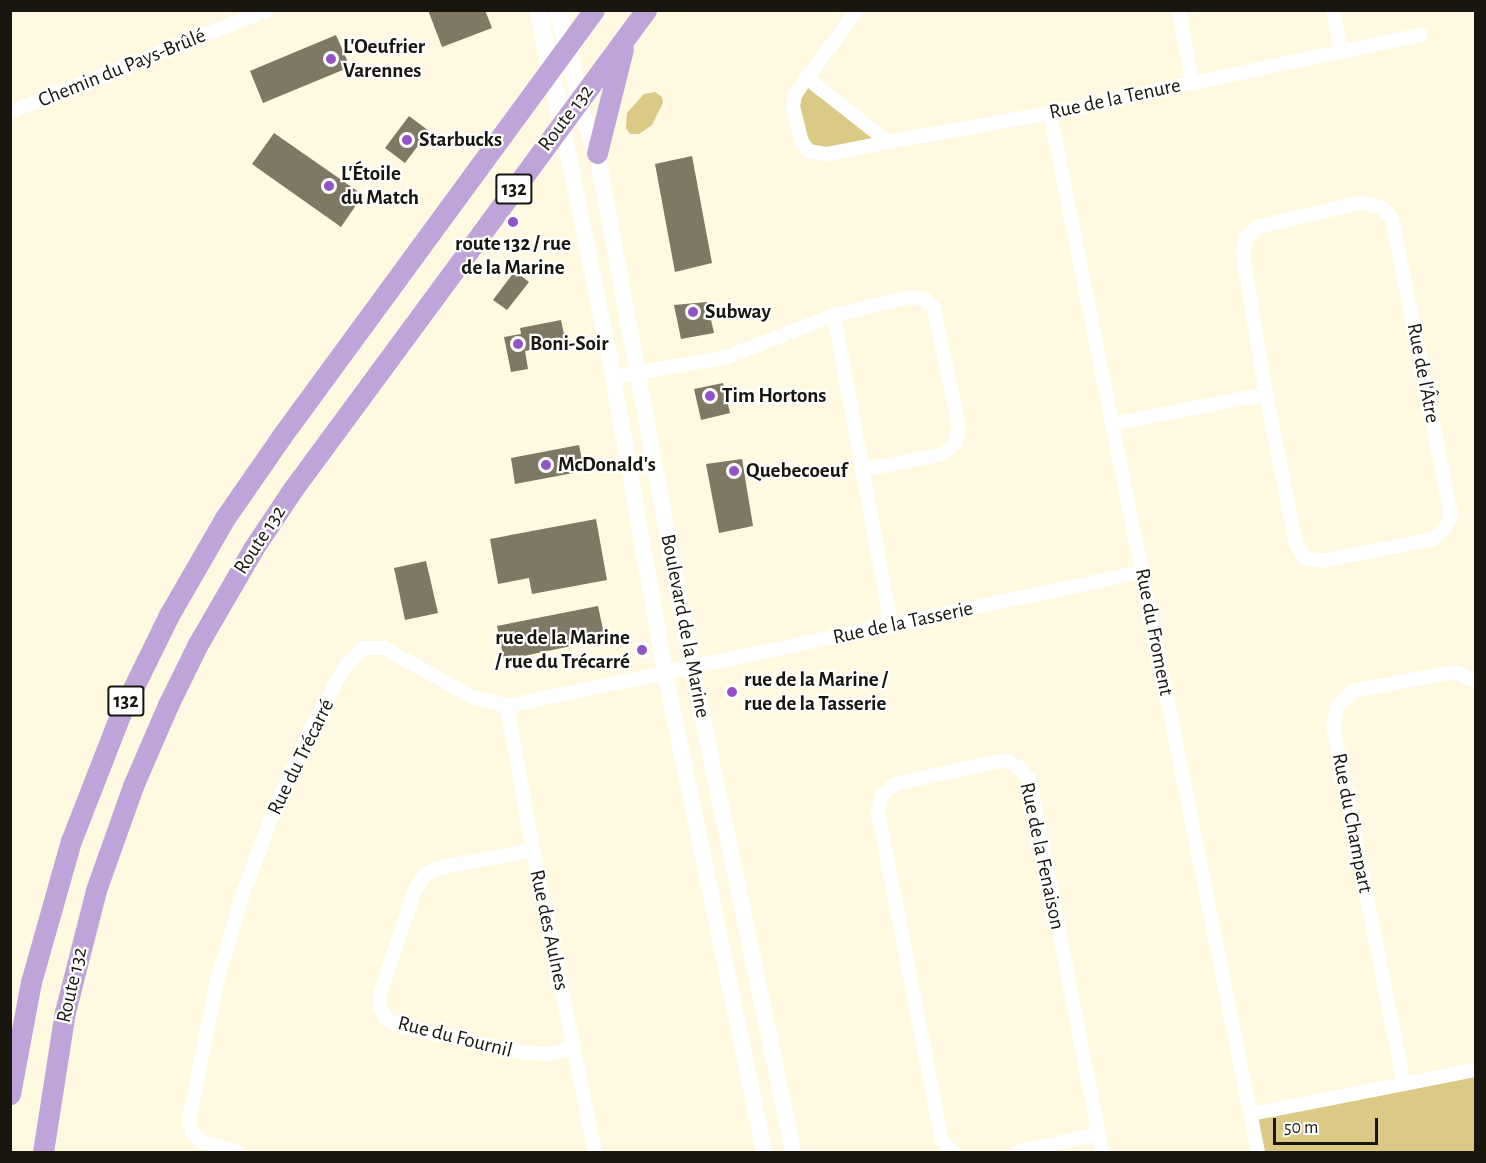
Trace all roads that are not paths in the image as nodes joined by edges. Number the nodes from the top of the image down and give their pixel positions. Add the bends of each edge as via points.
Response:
1 (268, 10) edge
2 (538, 10) edge
3 (558, 10) edge
4 (594, 10) edge
5 (646, 10) edge
6 (856, 10) edge
7 (1179, 10) edge
8 (1333, 10) edge
9 (1421, 35) dead end
10 (625, 40) junction
11 (567, 46) junction
12 (1341, 52) junction
13 (550, 70) junction
14 (807, 78) junction
15 (1192, 83) junction
16 (580, 99) junction
17 (10, 112) edge
18 (1050, 112) junction
19 (562, 123) junction
20 (888, 142) junction
21 (597, 153) junction
22 (834, 315) junction
23 (638, 372) junction
24 (613, 376) junction
25 (1266, 394) junction
26 (1113, 424) junction
27 (862, 470) junction
28 (1142, 572) junction
29 (891, 625) junction
30 (692, 667) junction
31 (665, 673) junction
32 (1476, 681) edge
33 (507, 706) junction
34 (533, 850) junction
35 (574, 1048) junction
36 (1476, 1070) edge
37 (1404, 1084) junction
38 (10, 1094) edge
39 (1251, 1114) junction
40 (1098, 1134) junction
41 (43, 1152) edge
42 (238, 1152) edge
43 (595, 1152) edge
44 (764, 1152) edge
45 (793, 1152) edge
46 (953, 1152) edge
47 (1017, 1152) edge
48 (1102, 1152) edge
49 (1258, 1152) edge

1 - 17 street, Chemin du Pays-Brûlé
2 - 13 main road
3 - 11 main road
4 - 11 highway, Route 132 / 132
5 - 10 highway, Route 132 / 132
6 - 14 street, Rue de la Tenure
7 - 15 street
8 - 12 street
9 - 12 street, Rue de la Tenure
10 - 16 highway, Route 132 / 132
10 - 21 highway
11 - 13 highway, Route 132 / 132
11 - 16 main road
12 - 15 street, Rue de la Tenure
13 - 19 main road
13 - 38 highway, Route 132 / 132 via 271,450 225,518 169,615 120,715 71,841 31,982
14 - 20 street
14 - 20 street, Rue de la Tenure via 795,95 793,107 802,142 809,151 826,154
15 - 18 street, Rue de la Tenure
16 - 19 highway, Route 132 / 132
16 - 21 street, Boulevard de la Marine
18 - 20 street, Rue de la Tenure
18 - 26 street, Rue du Froment
19 - 24 street, Boulevard de la Marine
19 - 41 highway, Route 132 / 132 via 281,506 187,665 133,786 96,890 65,1012
21 - 23 street, Boulevard de la Marine
22 - 23 street via 727,357
22 - 27 street
22 - 27 street via 911,297 926,300 934,309 959,428 955,443 943,453
23 - 24 street
23 - 30 street, Boulevard de la Marine
24 - 31 street, Boulevard de la Marine
25 - 25 street, Rue de l'Âtre via 1296,544 1305,558 1322,561 1433,539 1445,529 1451,514 1406,286 1392,218 1381,207 1360,203 1260,226 1246,237 1243,255
25 - 26 street
26 - 28 street, Rue du Froment
27 - 29 street
28 - 29 street, Rue de la Tasserie
28 - 39 street, Rue du Froment
29 - 30 street, Rue de la Tasserie
30 - 31 street, Rue de la Tasserie
30 - 45 street, Boulevard de la Marine
31 - 33 street, Rue du Trécarré
31 - 44 street, Boulevard de la Marine
32 - 37 street, Rue du Champart via 1454,672 1353,692 1338,706 1334,727
33 - 34 street, Rue des Aulnes
33 - 42 street, Rue du Trécarré via 472,697 384,648 363,648 346,665 313,725 273,813 217,981 189,1121 200,1141
34 - 35 street, Rue des Aulnes
34 - 35 street, Rue du Fournil via 438,868 425,875 416,888 380,993 380,1007 386,1019 399,1026 514,1051 537,1054
35 - 43 street, Rue des Aulnes
36 - 37 street
37 - 39 street
39 - 49 street, Rue du Froment
40 - 46 street, Rue de la Fenaison via 1030,781 1020,768 1005,760 895,783 882,795 878,812 942,1141
40 - 47 street
40 - 48 street, Rue de la Fenaison

